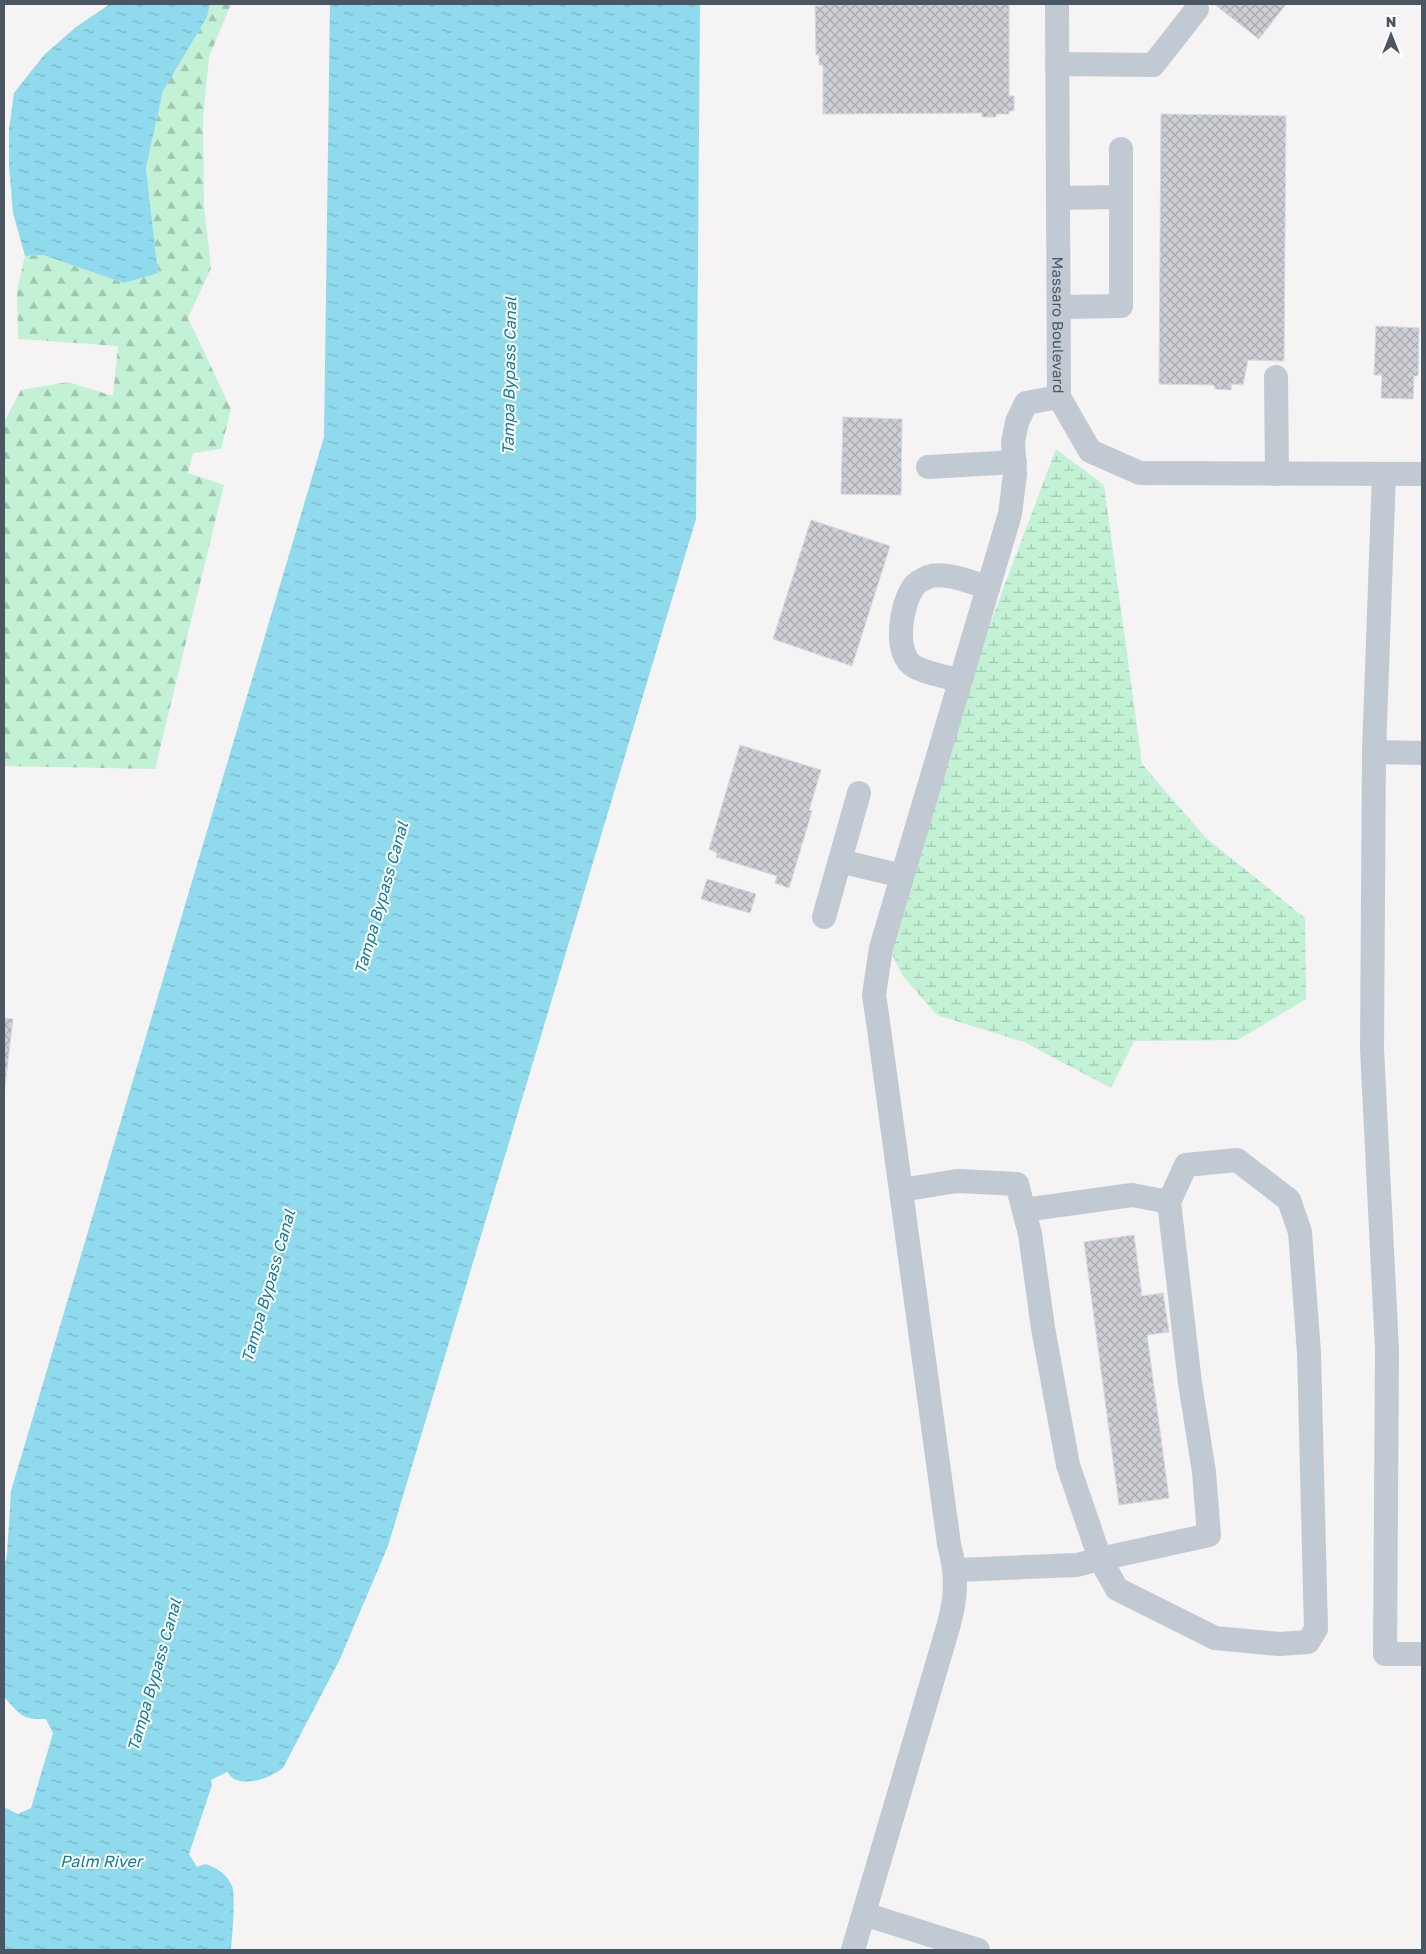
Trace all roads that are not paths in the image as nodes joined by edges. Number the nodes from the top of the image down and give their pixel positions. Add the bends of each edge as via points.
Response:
1 (1057, 4) edge
2 (1197, 9) dead end
3 (1057, 64) junction
4 (1121, 149) dead end
5 (1121, 197) junction
6 (1058, 198) junction
7 (1059, 307) junction
8 (1276, 377) dead end
9 (1059, 398) junction
10 (1015, 462) junction
11 (928, 467) dead end
12 (1277, 474) junction
13 (1384, 474) junction
14 (1422, 474) edge
15 (988, 588) junction
16 (959, 680) junction
17 (1374, 752) junction
18 (1422, 753) edge
19 (859, 793) dead end
20 (840, 861) junction
21 (902, 876) junction
22 (824, 917) dead end
23 (901, 1190) junction
24 (1169, 1202) junction
25 (1024, 1210) junction
26 (1100, 1560) junction
27 (956, 1570) junction
28 (1422, 1654) edge
29 (864, 1914) junction
30 (853, 1950) edge
31 (978, 1950) edge

1 - 3 street, Massaro Boulevard
2 - 3 street via 1153,65
3 - 6 street, Massaro Boulevard
4 - 5 street
5 - 6 street
5 - 7 street via 1121,306
6 - 7 street, Massaro Boulevard
7 - 9 street, Massaro Boulevard
8 - 12 street
9 - 10 street via 1026,403 1017,422
9 - 12 street, Massaro Boulevard via 1090,451 1140,473
10 - 11 street
10 - 15 street via 1010,514
12 - 13 street, Massaro Boulevard
13 - 14 street, Massaro Boulevard
13 - 17 street
15 - 16 street
15 - 16 street via 947,576 929,576 915,584 908,596 900,635 906,659 914,667
16 - 21 street
17 - 18 street
17 - 28 street via 1372,1048 1387,1350 1385,1654
19 - 20 street
20 - 21 street
20 - 22 street
21 - 23 street via 881,948 874,995
23 - 25 street via 957,1181 1017,1184
23 - 27 street via 949,1544
24 - 25 street via 1132,1195
24 - 26 street via 1204,1472 1209,1535
24 - 26 street via 1186,1165 1237,1160 1289,1200 1300,1232 1309,1353 1316,1629 1308,1642 1279,1644 1215,1638 1117,1589
25 - 26 street via 1068,1465
26 - 27 street via 1077,1565
27 - 29 street via 954,1605 949,1624
29 - 30 street
29 - 31 street

